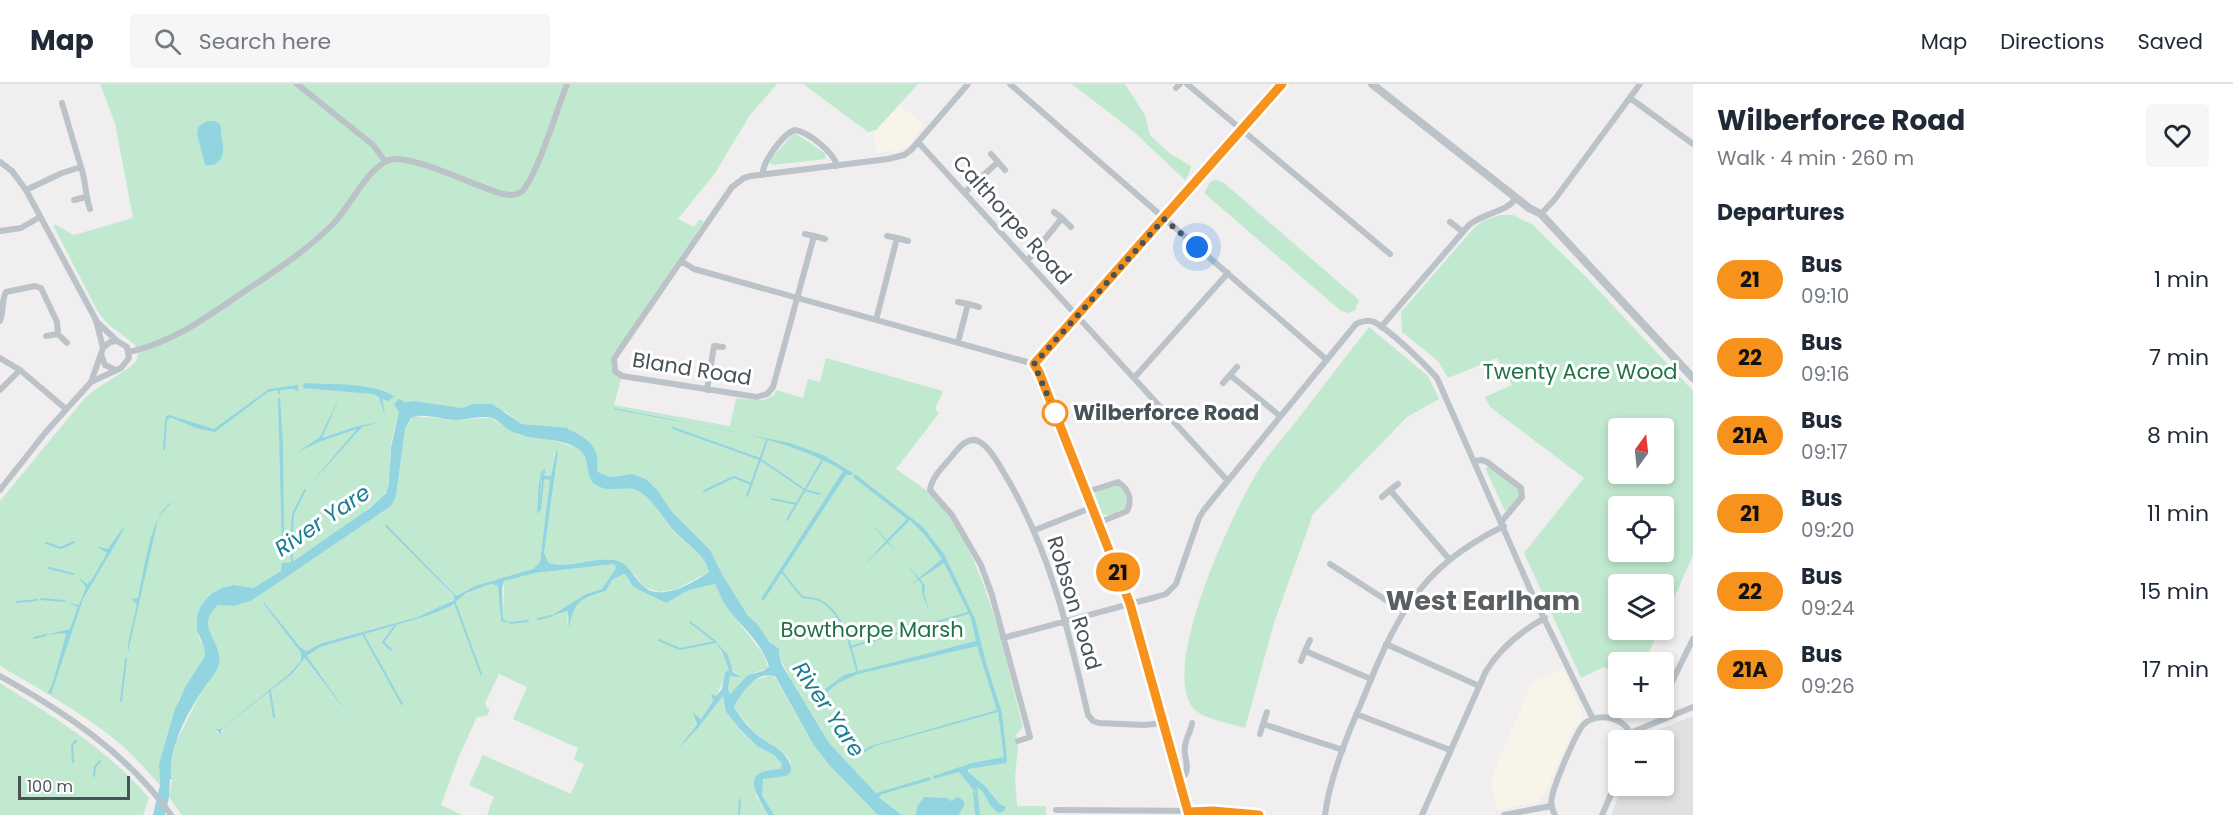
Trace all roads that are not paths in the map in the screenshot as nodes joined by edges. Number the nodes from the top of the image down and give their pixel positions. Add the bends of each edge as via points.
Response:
1 (297, 84) edge
2 (567, 84) edge
3 (968, 84) edge
4 (1010, 84) edge
5 (1187, 84) edge
6 (1282, 84) edge
7 (1372, 84) edge
8 (1640, 84) edge
9 (1629, 98) junction
10 (62, 103) dead end
11 (1242, 131) junction
12 (918, 142) junction
13 (1693, 144) edge
14 (991, 154) dead end
15 (385, 161) junction
16 (0, 162) edge
17 (999, 162) junction
18 (837, 166) junction
19 (81, 167) junction
20 (1005, 170) dead end
21 (763, 175) junction
22 (26, 190) junction
23 (965, 192) junction
24 (86, 197) junction
25 (1516, 198) junction
26 (74, 200) dead end
27 (90, 209) dead end
28 (1054, 212) dead end
29 (1541, 214) junction
30 (40, 218) junction
31 (1062, 218) junction
32 (1164, 219) junction
33 (1450, 222) dead end
34 (1071, 227) dead end
35 (0, 231) edge
36 (1463, 231) junction
37 (805, 234) dead end
38 (814, 236) junction
39 (887, 236) dead end
40 (897, 238) junction
41 (825, 239) dead end
42 (908, 241) dead end
43 (1390, 254) dead end
44 (681, 261) junction
45 (1027, 261) junction
46 (1228, 273) junction
47 (798, 298) junction
48 (958, 302) dead end
49 (968, 304) junction
50 (979, 307) dead end
51 (1077, 316) junction
52 (96, 320) junction
53 (876, 320) junction
54 (0, 321) edge
55 (1381, 327) junction
56 (58, 334) junction
57 (46, 336) dead end
58 (117, 341) junction
59 (958, 342) junction
60 (67, 343) dead end
61 (706, 344) dead end
62 (714, 346) junction
63 (723, 347) dead end
64 (102, 350) junction
65 (129, 352) junction
66 (0, 358) edge
67 (1327, 360) junction
68 (1034, 364) junction
69 (1237, 367) dead end
70 (115, 369) junction
71 (20, 370) junction
72 (1230, 375) junction
73 (1134, 378) junction
74 (1693, 378) edge
75 (91, 382) junction
76 (1222, 384) dead end
77 (0, 390) edge
78 (707, 390) junction
79 (66, 409) junction
80 (1280, 416) junction
81 (1475, 461) junction
82 (1227, 480) junction
83 (1398, 484) dead end
84 (0, 490) edge
85 (1390, 490) junction
86 (1087, 492) junction
87 (1382, 497) dead end
88 (1093, 507) junction
89 (1098, 523) junction
90 (1503, 524) junction
91 (1035, 530) junction
92 (1449, 559) junction
93 (1330, 564) dead end
94 (1130, 604) junction
95 (1403, 611) junction
96 (1545, 618) junction
97 (1066, 622) junction
98 (1003, 638) junction
99 (1693, 639) edge
100 (1310, 640) dead end
101 (1386, 644) junction
102 (1305, 651) junction
103 (1301, 661) dead end
104 (0, 676) edge
105 (1674, 678) edge
106 (1371, 679) junction
107 (1479, 686) junction
108 (1693, 708) edge
109 (1267, 712) dead end
110 (1356, 714) junction
111 (1674, 715) edge
112 (1667, 718) edge
113 (1593, 719) junction
114 (1163, 723) junction
115 (1192, 723) dead end
116 (1263, 724) junction
117 (1628, 730) edge
118 (1637, 730) edge
119 (1260, 734) dead end
120 (1018, 741) dead end
121 (1342, 750) junction
122 (1450, 750) junction
123 (1178, 777) junction
124 (1610, 796) edge
125 (1551, 806) junction
126 (1056, 810) dead end
127 (1188, 813) edge
128 (1213, 813) edge
129 (171, 815) edge
130 (1259, 815) edge
131 (1325, 815) edge
132 (1422, 815) edge
133 (1505, 815) edge
134 (1555, 815) edge
135 (1602, 815) edge

1 - 15 street via 362,135
2 - 15 street via 533,173 520,192 503,194 405,159
3 - 12 street
4 - 32 street
5 - 11 street
6 - 11 street
7 - 25 street
8 - 9 street
9 - 13 street
9 - 29 street
10 - 19 street
11 - 32 street
11 - 43 street
12 - 18 street via 904,155
12 - 23 street, Calthorpe Road
14 - 17 street
15 - 65 street via 370,174 338,219 292,260 192,327 152,347
16 - 22 street
17 - 20 street
17 - 23 street
18 - 21 street
18 - 21 street via 828,151 795,130 788,133 765,162
19 - 22 street
19 - 24 street
21 - 44 street via 744,178 732,187
22 - 30 street
23 - 45 street, Calthorpe Road
24 - 26 street
24 - 27 street
25 - 29 street
25 - 36 street via 1508,208 1479,217
28 - 31 street
29 - 74 street
30 - 35 street via 21,228
30 - 52 street
31 - 34 street
31 - 45 street
32 - 46 street
32 - 51 street
33 - 36 street
36 - 55 street
37 - 38 street
38 - 41 street
38 - 47 street
39 - 40 street
40 - 42 street
40 - 53 street
44 - 47 street via 694,269
44 - 78 street, Bland Road via 614,359 614,365 619,374
45 - 51 street, Calthorpe Road
46 - 67 street
46 - 73 street
47 - 53 street
47 - 78 street, Bland Road via 773,387 767,394 757,397
48 - 49 street
49 - 50 street
49 - 59 street
51 - 68 street
51 - 73 street, Calthorpe Road
52 - 58 street
52 - 64 street
53 - 59 street
54 - 56 street via 6,292 35,286 45,292
55 - 67 street via 1368,320 1356,324
55 - 81 street via 1437,378
56 - 57 street
56 - 60 street
58 - 64 street
58 - 65 street
59 - 68 street
61 - 62 street
62 - 63 street
62 - 78 street
64 - 70 street via 105,365
64 - 75 street
65 - 70 street via 126,365
66 - 71 street
67 - 80 street
68 - 86 street
69 - 72 street
70 - 75 street
71 - 77 street
71 - 79 street
72 - 76 street
72 - 80 street
73 - 82 street, Calthorpe Road
75 - 79 street
79 - 84 street
80 - 82 street
81 - 90 street
81 - 90 street via 1487,462 1521,488 1522,497
82 - 94 street via 1199,518 1174,588
83 - 85 street
85 - 87 street
85 - 92 street
86 - 88 street
86 - 89 street via 1118,482 1130,499 1127,511
88 - 89 street
88 - 91 street, Robson Road
89 - 94 street
90 - 92 street
90 - 96 street
91 - 97 street, Robson Road
91 - 98 street, Robson Road via 998,463 978,441 960,446 931,482 930,490 952,515 981,565
92 - 95 street
93 - 95 street
94 - 97 street
94 - 114 street
95 - 101 street
96 - 107 street via 1529,626 1495,657
96 - 113 street
97 - 98 street
97 - 114 street, Robson Road via 1088,715 1093,721
98 - 120 street via 1030,737
99 - 105 street
100 - 102 street
101 - 106 street
101 - 107 street
102 - 103 street
102 - 106 street
104 - 129 street via 91,733 114,752
106 - 110 street
107 - 122 street
108 - 111 street
109 - 116 street
110 - 121 street
110 - 122 street
112 - 118 street
113 - 117 street via 1612,718
113 - 125 street via 1585,723 1576,737
114 - 123 street
115 - 123 street via 1185,745 1191,769
116 - 119 street
116 - 121 street
121 - 131 street
122 - 132 street
123 - 127 street
124 - 135 street
125 - 133 street
125 - 134 street
126 - 127 street
127 - 128 street
128 - 130 street

